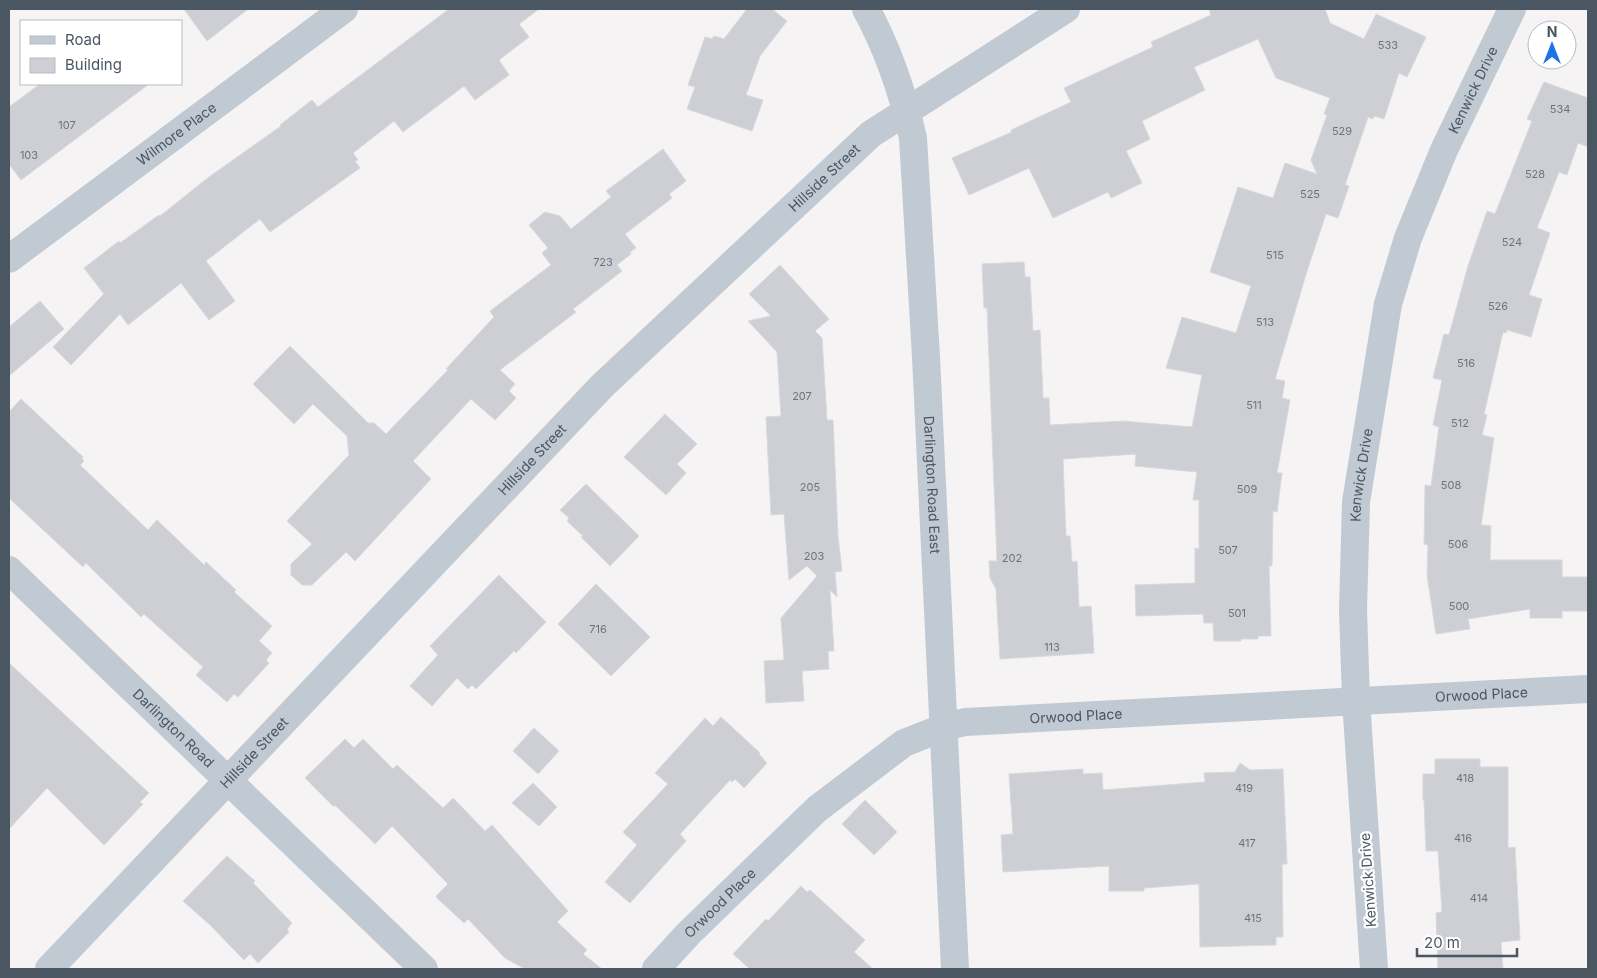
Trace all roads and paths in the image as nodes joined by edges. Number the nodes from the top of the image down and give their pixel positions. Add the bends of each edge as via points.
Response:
1 (344, 9) edge
2 (866, 9) edge
3 (1066, 9) edge
4 (1512, 9) edge
5 (906, 110) junction
6 (9, 259) edge
7 (9, 570) edge
8 (1588, 689) edge
9 (1356, 700) junction
10 (945, 727) junction
11 (228, 780) junction
12 (49, 969) edge
13 (424, 969) edge
14 (656, 969) edge
15 (955, 969) edge
16 (1374, 969) edge

1 - 6 street, Wilmore Place
2 - 5 street, Darlington Road East via 878,31
3 - 5 street, Hillside Street
4 - 9 street, Kenwick Drive via 1444,150 1408,238 1388,304 1356,502 1353,610
5 - 10 street, Darlington Road East via 913,138
5 - 11 street, Hillside Street via 871,134 602,386
7 - 11 street, Darlington Road
8 - 9 street, Orwood Place
9 - 10 street, Orwood Place via 965,722
9 - 16 street, Kenwick Drive
10 - 14 street, Orwood Place via 904,743 817,809
10 - 15 street, Darlington Road East
11 - 12 street, Hillside Street
11 - 13 street, Darlington Road

